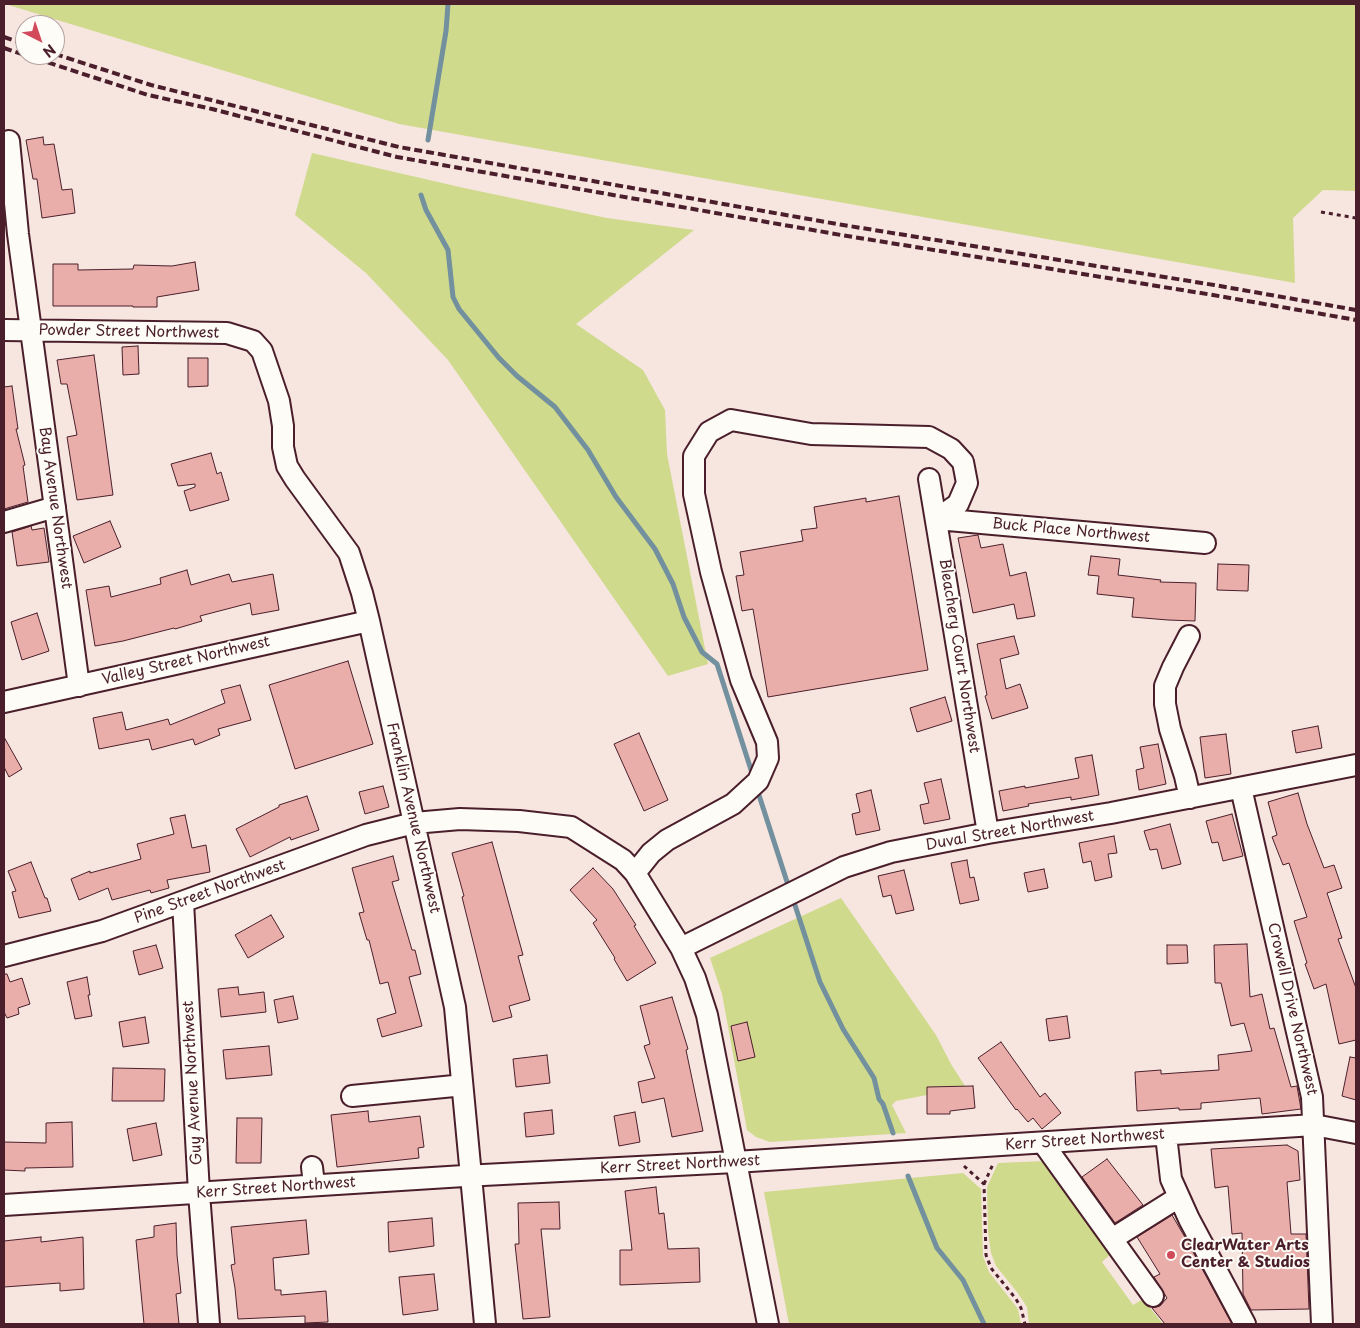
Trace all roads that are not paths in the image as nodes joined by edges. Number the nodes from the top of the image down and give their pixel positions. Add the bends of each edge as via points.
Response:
1 (9, 141) dead end
2 (4, 330) edge
3 (31, 330) junction
4 (253, 342) joint
5 (929, 479) dead end
6 (55, 507) junction
7 (937, 519) junction
8 (4, 522) edge
9 (1205, 543) dead end
10 (369, 620) junction
11 (1189, 636) dead end
12 (79, 686) junction
13 (4, 702) edge
14 (1356, 765) edge
15 (1241, 788) junction
16 (1190, 798) junction
17 (414, 823) junction
18 (988, 833) junction
19 (635, 873) junction
20 (183, 902) junction
21 (681, 948) junction
22 (4, 956) edge
23 (454, 1086) dead end
24 (352, 1096) dead end
25 (1314, 1126) junction
26 (1356, 1133) edge
27 (1166, 1135) junction
28 (1042, 1143) junction
29 (735, 1162) junction
30 (471, 1175) junction
31 (198, 1193) junction
32 (1179, 1197) junction
33 (4, 1205) edge
34 (1112, 1239) junction
35 (1153, 1296) dead end
36 (209, 1324) edge
37 (485, 1324) edge
38 (768, 1324) edge
39 (1245, 1324) edge
40 (1322, 1324) edge

1 - 3 street, Bay Avenue Northwest
2 - 3 street, Powder Street Northwest
3 - 4 street, Powder Street Northwest via 227,333
3 - 6 street, Bay Avenue Northwest
4 - 10 street, Franklin Avenue Northwest via 262,351 279,401 287,466 350,553
5 - 7 street, Bleachery Court Northwest
6 - 8 street
6 - 12 street, Bay Avenue Northwest
7 - 9 street, Buck Place Northwest
7 - 18 street, Bleachery Court Northwest
7 - 19 street via 958,504 967,483 963,462 951,448 929,437 811,434 731,420 709,432 694,456 694,494 711,572 742,680 767,742 768,758 758,781 733,804 667,840
10 - 12 street, Valley Street Northwest
10 - 17 street, Franklin Avenue Northwest
11 - 16 street via 1165,686 1165,704
12 - 13 street, Valley Street Northwest
14 - 15 street, Duval Street Northwest
15 - 16 street, Duval Street Northwest
15 - 25 street, Crowell Drive Northwest via 1312,1097
16 - 18 street, Duval Street Northwest
17 - 19 street, Pine Street Northwest via 460,819 571,827 623,860
17 - 20 street, Pine Street Northwest via 366,835
17 - 30 street, Franklin Avenue Northwest via 455,1007
18 - 21 street, Duval Street Northwest via 891,852 844,867
19 - 21 street, Pine Street Northwest
20 - 22 street, Pine Street Northwest via 102,931
20 - 31 street, Guy Avenue Northwest
21 - 29 street, Pine Street Northwest via 707,1015
23 - 24 street
25 - 26 street, Kerr Street Northwest
25 - 27 street, Kerr Street Northwest
25 - 40 street, Crowell Drive Northwest
27 - 28 street, Kerr Street Northwest
27 - 32 street via 1170,1179
28 - 29 street, Kerr Street Northwest
28 - 34 street
29 - 30 street, Kerr Street Northwest
29 - 38 street, Pine Street Northwest
30 - 31 street, Kerr Street Northwest via 313,1176
30 - 37 street, Franklin Avenue Northwest
31 - 33 street, Kerr Street Northwest
31 - 36 street, Guy Avenue Northwest
32 - 34 street
32 - 39 street
34 - 35 street

